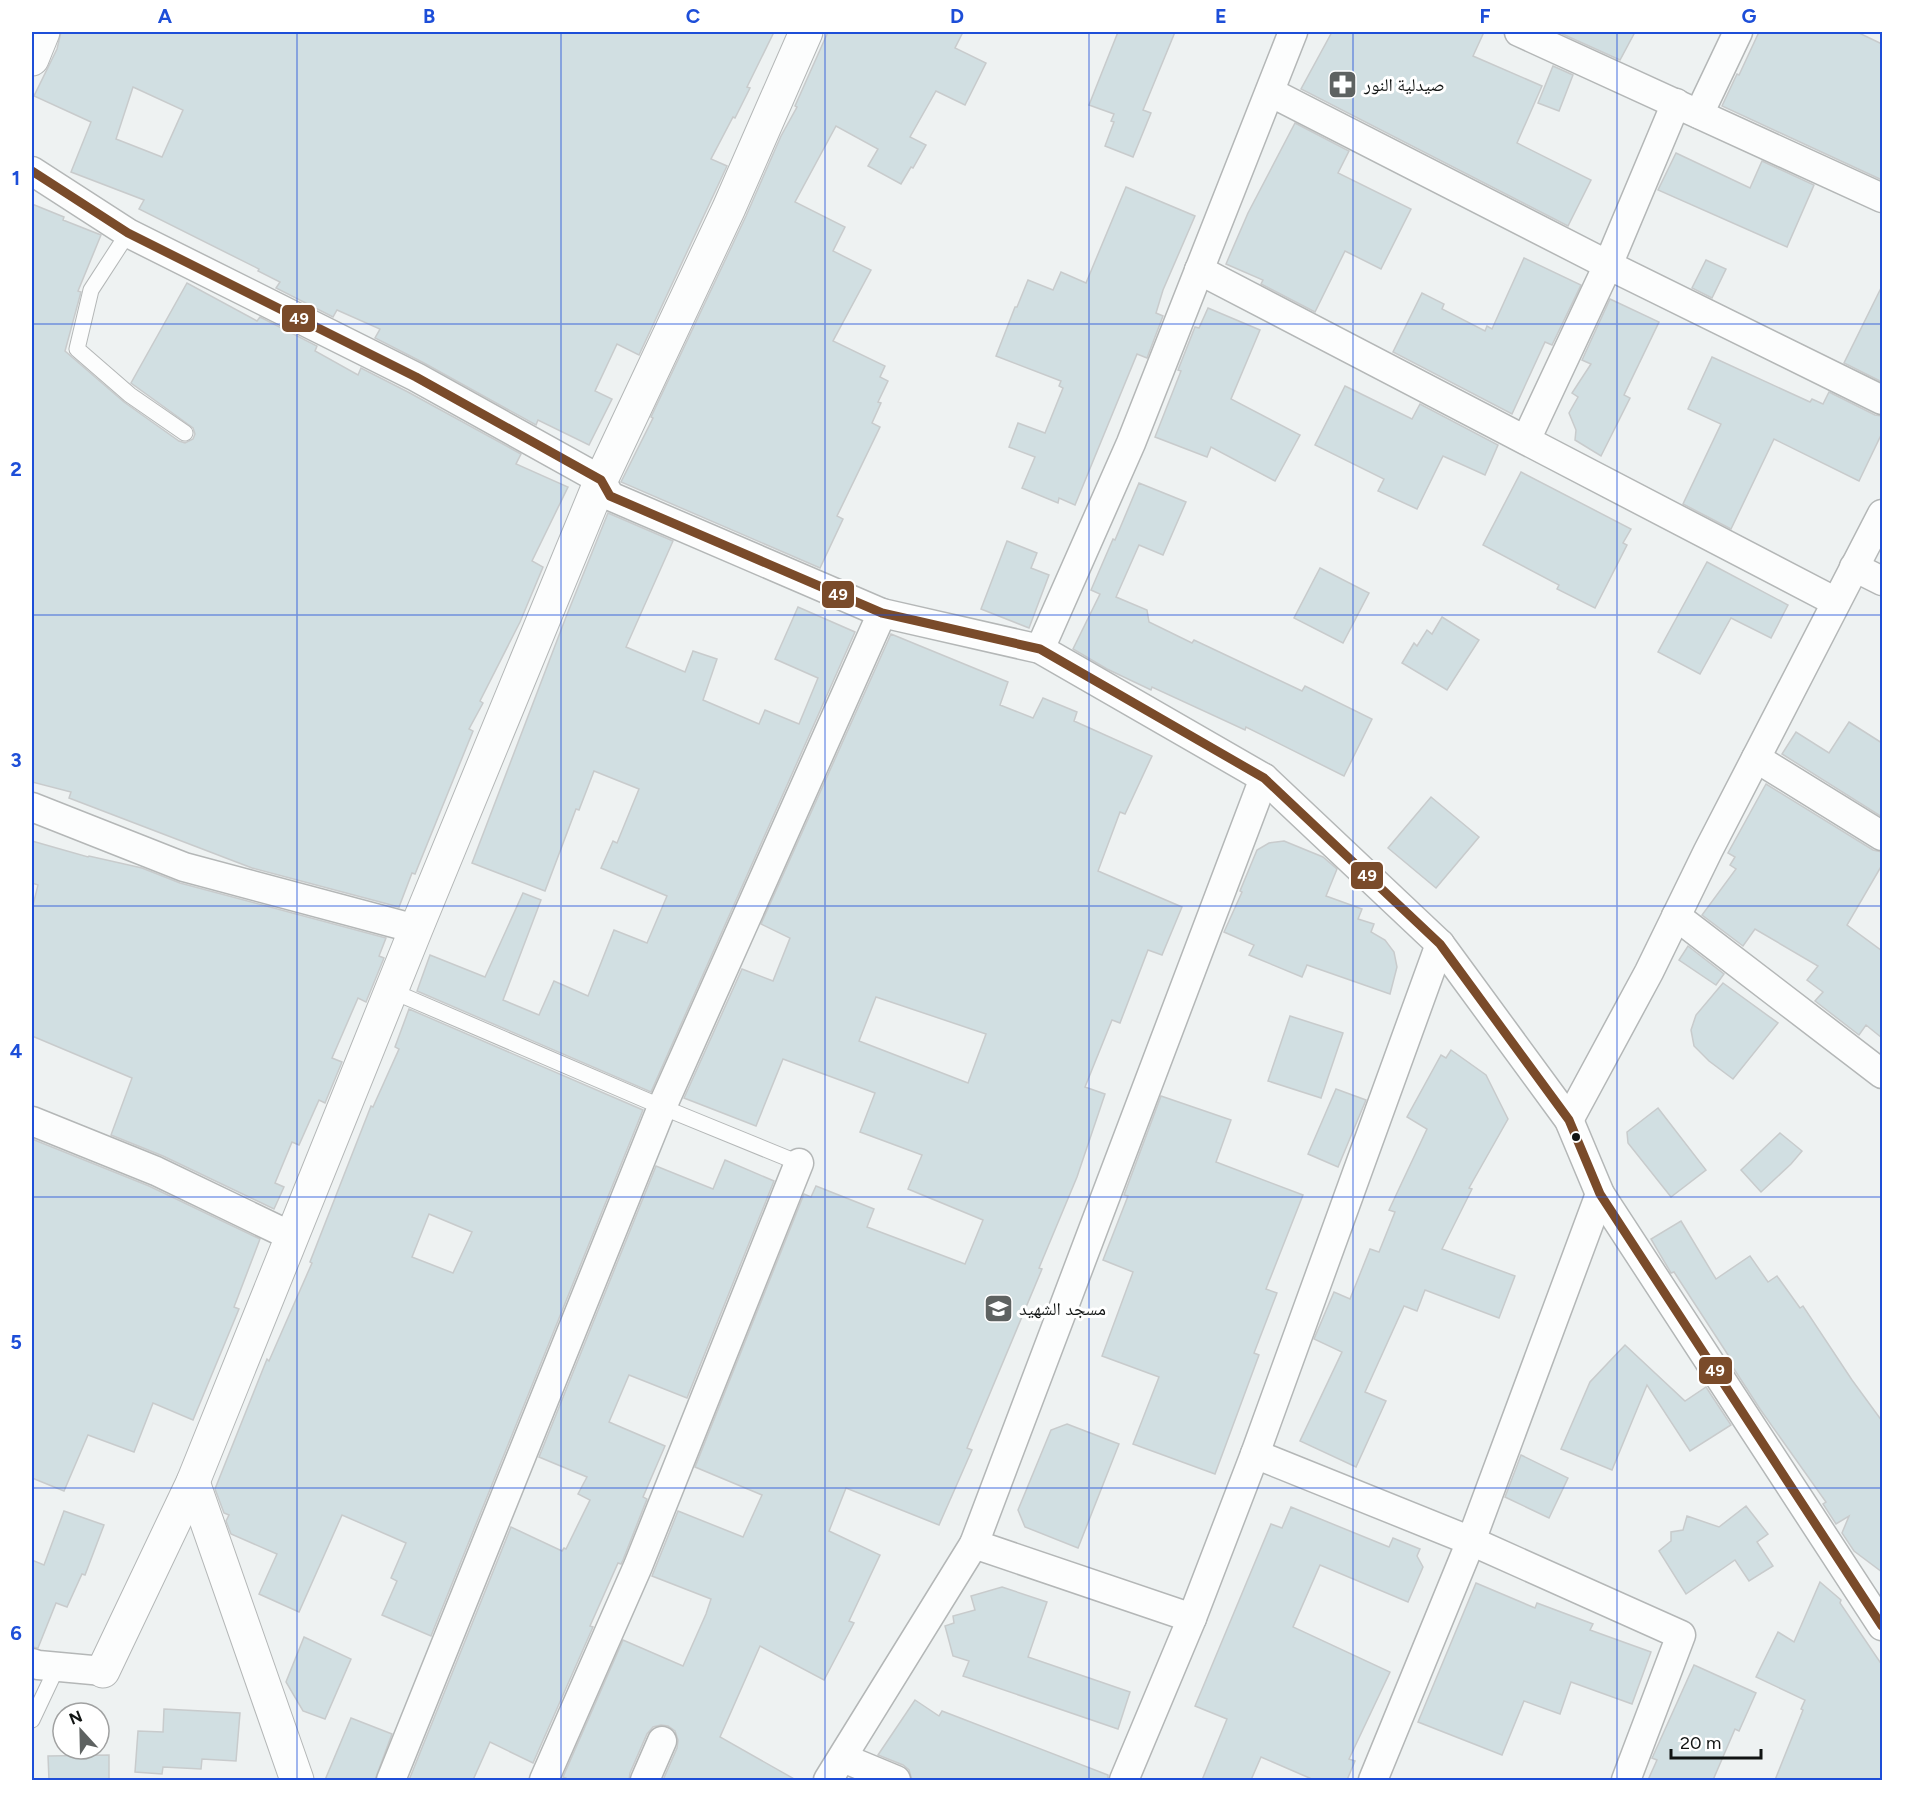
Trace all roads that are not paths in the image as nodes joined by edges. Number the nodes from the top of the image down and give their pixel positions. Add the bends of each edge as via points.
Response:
1 (43, 32) edge
2 (806, 32) edge
3 (1293, 32) edge
4 (1519, 32) edge
5 (1738, 32) edge
6 (32, 59) edge
7 (1270, 92) junction
8 (1688, 108) junction
9 (32, 171) edge
10 (1882, 198) edge
11 (128, 233) junction
12 (1608, 265) junction
13 (1199, 270) junction
14 (1882, 400) edge
15 (185, 433) dead end
16 (1526, 440) junction
17 (601, 480) junction
18 (1882, 514) edge
19 (1854, 567) junction
20 (1882, 581) edge
21 (1836, 602) junction
22 (882, 613) junction
23 (1040, 649) junction
24 (1756, 758) junction
25 (1264, 778) junction
26 (32, 807) edge
27 (1882, 836) edge
28 (1676, 916) junction
29 (416, 929) junction
30 (1440, 944) junction
31 (392, 991) junction
32 (1882, 1074) edge
33 (662, 1107) junction
34 (1569, 1120) junction
35 (32, 1121) edge
36 (799, 1163) joint
37 (1600, 1194) junction
38 (291, 1236) junction
39 (1255, 1454) junction
40 (193, 1482) junction
41 (1472, 1541) junction
42 (974, 1544) junction
43 (1192, 1618) junction
44 (1882, 1626) edge
45 (44, 1665) edge
46 (103, 1671) joint
47 (32, 1720) edge
48 (662, 1741) dead end
49 (835, 1769) edge
50 (297, 1780) edge
51 (391, 1780) edge
52 (544, 1780) edge
53 (645, 1780) edge
54 (896, 1780) edge
55 (1124, 1780) edge
56 (1373, 1780) edge
57 (1626, 1780) edge

1 - 6 street
2 - 17 street via 729,208
3 - 7 street
4 - 8 street
5 - 8 street
7 - 12 street
7 - 13 street
8 - 10 street
8 - 12 street
9 - 11 street
11 - 15 lane via 91,290 77,349 130,395
11 - 17 street via 416,377
12 - 14 street
12 - 16 street
13 - 16 street
13 - 23 street via 1131,443
16 - 21 street
17 - 22 street via 609,496
17 - 29 street
18 - 19 street
19 - 20 street
19 - 21 street
21 - 24 street
22 - 23 street
22 - 33 street
23 - 25 street
24 - 27 street
24 - 28 street
25 - 30 street
25 - 42 street
26 - 29 street via 184,867
28 - 32 street
28 - 34 street
29 - 31 street
30 - 34 street
30 - 39 street
31 - 33 lane
31 - 38 street
33 - 36 lane
33 - 51 street
34 - 37 street
35 - 38 street via 156,1171
36 - 52 street via 638,1566
37 - 41 street
37 - 44 street
38 - 40 street
39 - 41 street
39 - 43 street
40 - 46 street
40 - 50 street
41 - 56 street
41 - 57 street via 1681,1635
42 - 43 street
42 - 49 street
43 - 55 street
45 - 46 street
45 - 47 lane
48 - 53 street
49 - 54 street

